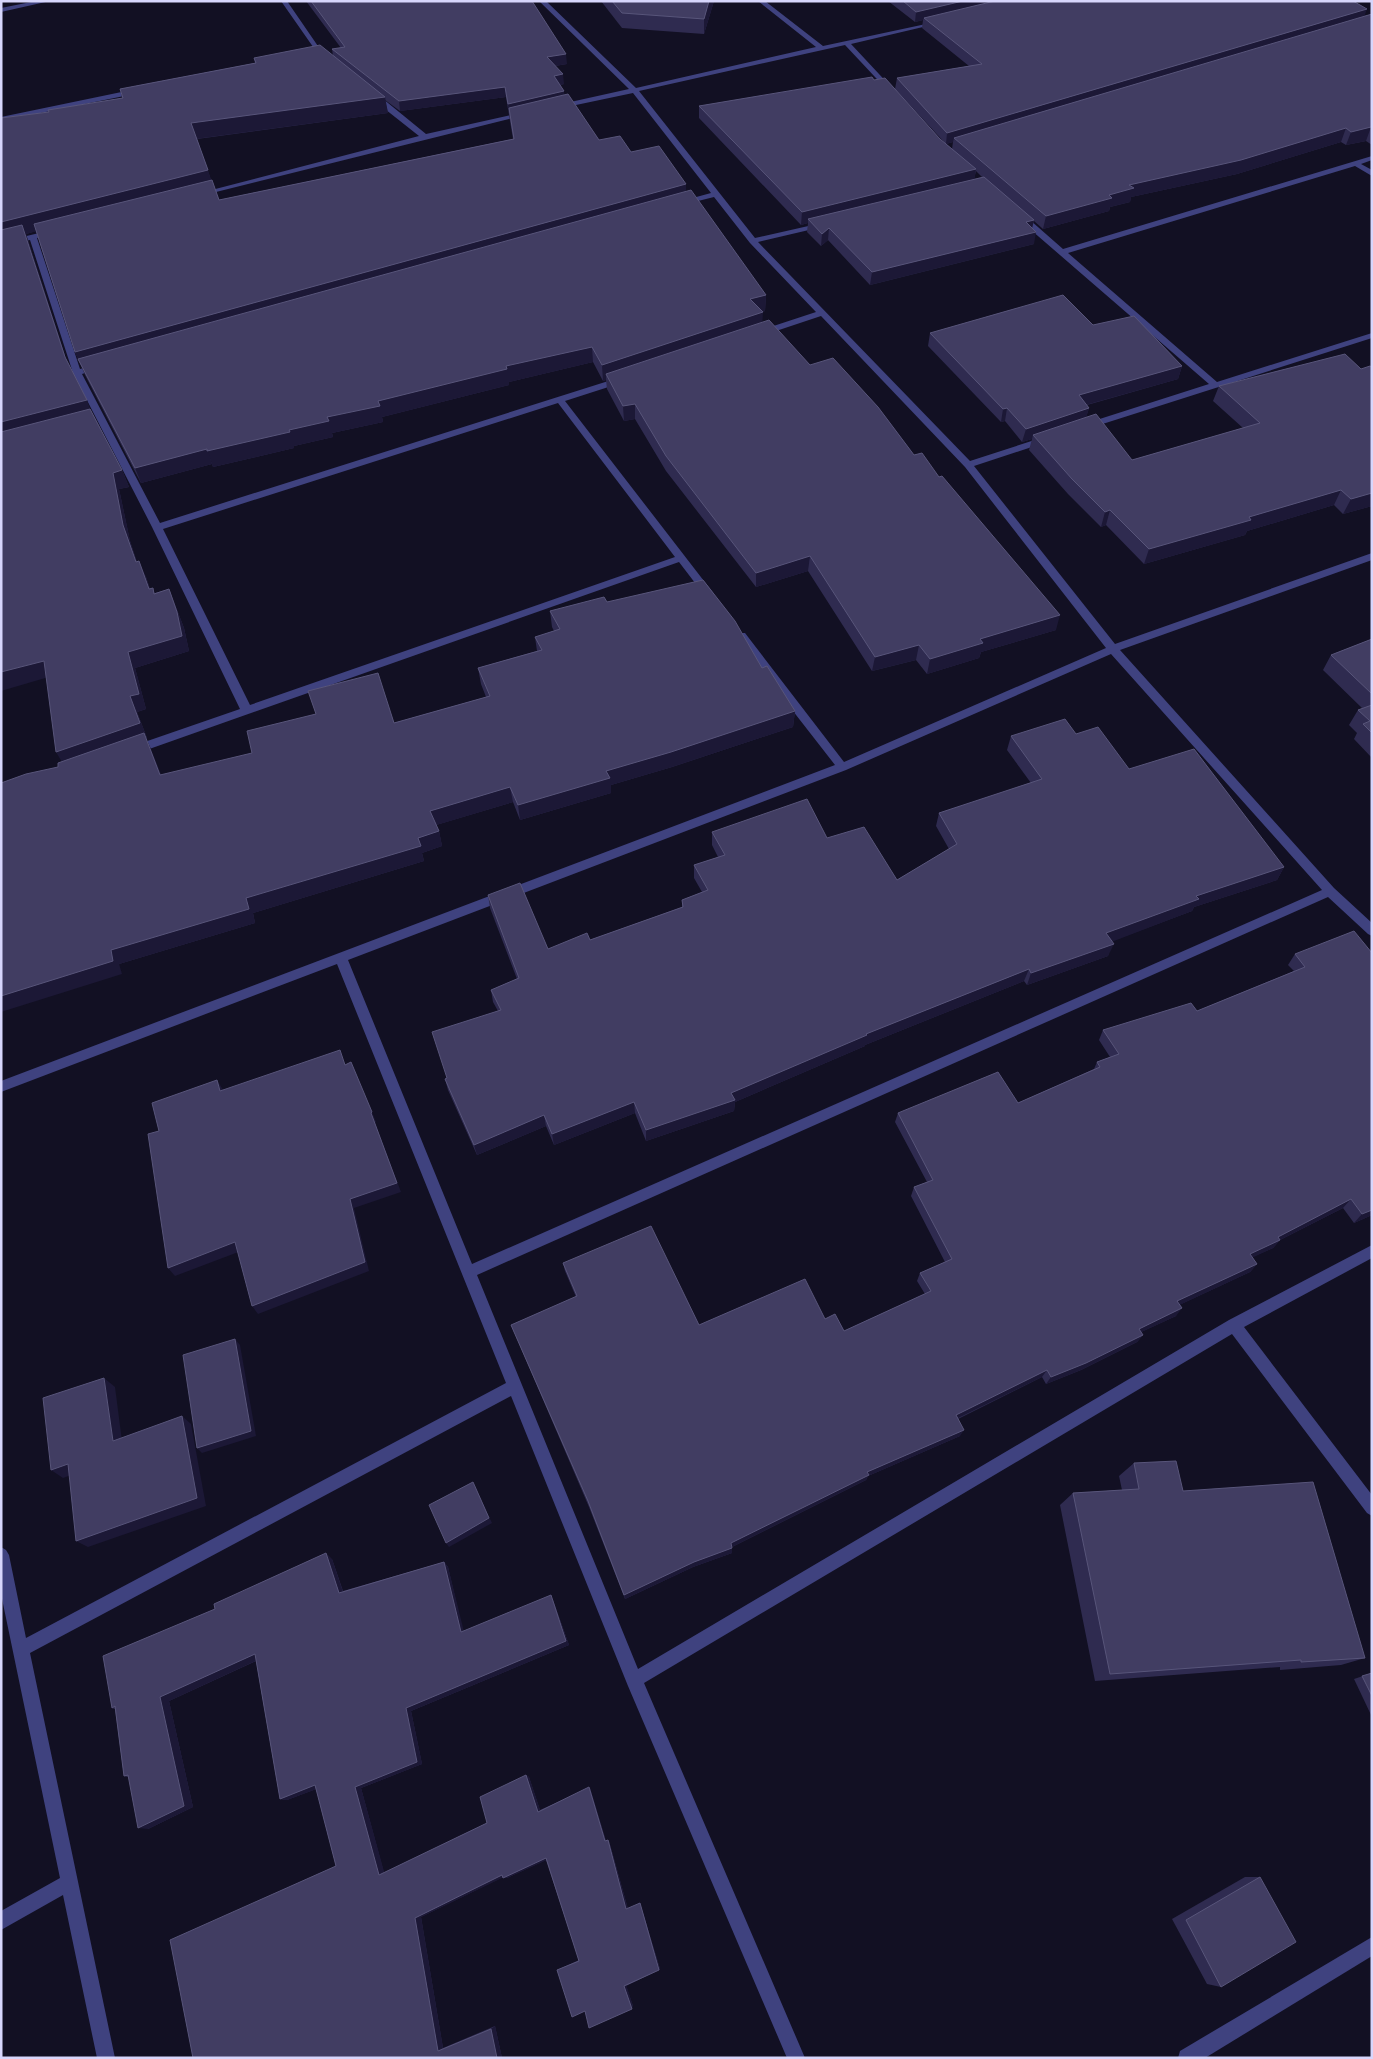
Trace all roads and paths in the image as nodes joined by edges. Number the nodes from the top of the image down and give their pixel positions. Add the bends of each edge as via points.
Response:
1 (47, 1) edge
2 (284, 1) edge
3 (542, 1) edge
4 (761, 1) edge
5 (1, 10) edge
6 (942, 21) edge
7 (846, 42) junction
8 (820, 47) junction
9 (320, 53) junction
10 (310, 55) edge
11 (335, 65) edge
12 (146, 89) edge
13 (365, 89) edge
14 (634, 90) junction
15 (898, 99) edge
16 (549, 109) edge
17 (530, 114) edge
18 (1, 119) edge
19 (425, 137) junction
20 (1372, 158) edge
21 (1356, 164) junction
22 (1372, 174) edge
23 (715, 194) junction
24 (196, 195) edge
25 (677, 205) edge
26 (1012, 209) edge
27 (830, 222) edge
28 (62, 229) edge
29 (33, 236) junction
30 (753, 241) junction
31 (1, 244) edge
32 (1062, 252) junction
33 (822, 313) junction
34 (756, 335) edge
35 (1372, 335) edge
36 (106, 365) edge
37 (77, 373) junction
38 (634, 375) edge
39 (1214, 384) junction
40 (560, 400) junction
41 (1082, 428) edge
42 (1054, 437) edge
43 (968, 465) junction
44 (157, 527) junction
45 (1372, 556) edge
46 (681, 558) junction
47 (717, 604) edge
48 (734, 628) edge
49 (1113, 649) junction
50 (246, 711) junction
51 (124, 753) edge
52 (842, 767) junction
53 (1330, 891) junction
54 (1372, 931) edge
55 (341, 958) junction
56 (1, 1087) edge
57 (1372, 1251) edge
58 (469, 1272) junction
59 (1234, 1325) junction
60 (515, 1386) junction
61 (1372, 1508) edge
62 (1, 1555) edge
63 (21, 1649) junction
64 (634, 1680) junction
65 (70, 1882) junction
66 (1, 1921) edge
67 (1372, 1946) edge
68 (106, 2058) edge
69 (796, 2058) edge
70 (1187, 2058) edge

1 - 5 street
2 - 9 street
3 - 14 street
4 - 8 street
6 - 7 street
7 - 8 street
7 - 15 street
8 - 14 street
9 - 10 street
9 - 11 street
12 - 18 street
13 - 19 street
14 - 16 street
14 - 23 street
17 - 19 street
19 - 24 street
20 - 21 street
21 - 22 street
21 - 32 street
23 - 25 street
23 - 30 street
26 - 32 street
27 - 30 street
28 - 29 street
29 - 31 street
29 - 37 street
30 - 33 street
32 - 39 street
33 - 34 street
33 - 43 street
35 - 39 street
36 - 37 street
37 - 44 street via 98,420
38 - 40 street
39 - 41 street
40 - 44 street
40 - 46 street
42 - 43 street
43 - 49 street
44 - 50 street
45 - 49 street
46 - 47 street
46 - 50 street
48 - 52 street
49 - 52 street
49 - 53 street
50 - 51 street
52 - 55 street
53 - 54 street
53 - 58 street
55 - 56 street
55 - 58 street
57 - 59 street
58 - 60 street
59 - 61 street
59 - 64 street
60 - 63 street
60 - 64 street
62 - 63 street
63 - 65 street
64 - 69 street
65 - 66 street
65 - 68 street
67 - 70 street

